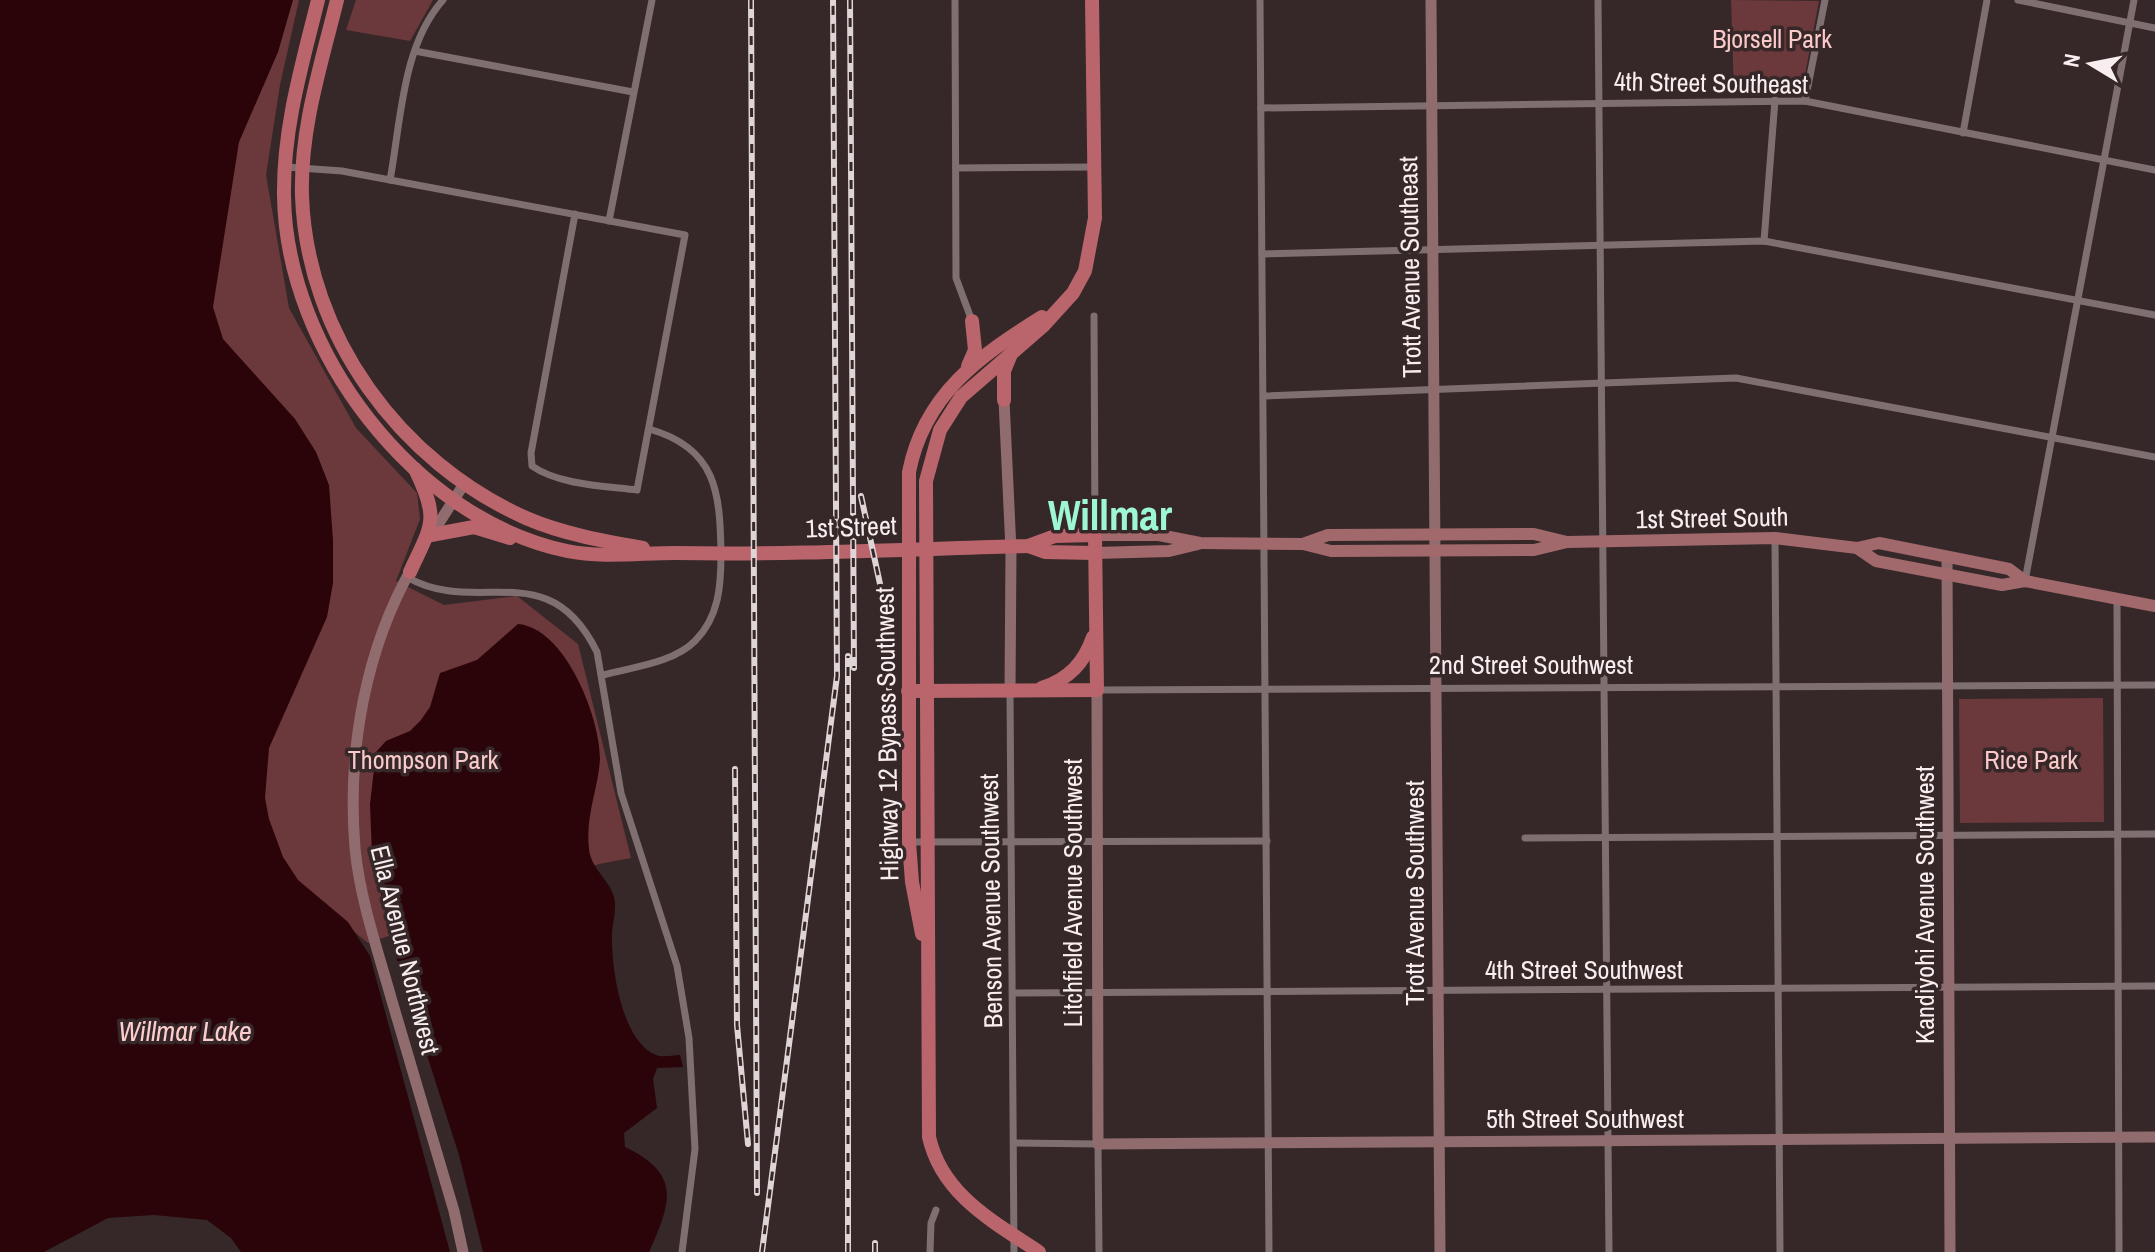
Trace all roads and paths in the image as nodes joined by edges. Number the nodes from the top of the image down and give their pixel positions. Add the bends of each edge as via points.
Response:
1 (318, 0) edge
2 (337, 0) edge
3 (443, 0) edge
4 (652, 0) edge
5 (955, 0) edge
6 (1092, 0) edge
7 (1260, 0) edge
8 (1431, 0) edge
9 (1598, 0) edge
10 (1825, 0) edge
11 (1987, 0) edge
12 (2018, 0) edge
13 (2134, 0) edge
14 (2130, 23) junction
15 (2155, 28) edge
16 (415, 51) junction
17 (633, 92) junction
18 (1775, 100) junction
19 (1805, 101) junction
20 (1600, 102) junction
21 (1431, 107) junction
22 (1261, 108) junction
23 (1963, 133) junction
24 (2104, 159) junction
25 (284, 167) junction
26 (303, 167) junction
27 (1094, 167) junction
28 (956, 168) junction
29 (2155, 170) edge
30 (390, 180) junction
31 (575, 214) junction
32 (609, 221) junction
33 (1764, 241) junction
34 (1603, 246) junction
35 (1432, 249) junction
36 (1262, 254) junction
37 (2078, 300) junction
38 (1063, 304) junction
39 (2155, 315) edge
40 (1094, 316) dead end
41 (972, 321) joint
42 (1013, 351) junction
43 (966, 369) junction
44 (1603, 386) junction
45 (969, 388) junction
46 (1434, 391) junction
47 (1265, 396) junction
48 (1004, 400) junction
49 (649, 429) junction
50 (2050, 437) junction
51 (2155, 457) edge
52 (414, 466) junction
53 (464, 484) junction
54 (454, 499) junction
55 (1436, 534) junction
56 (431, 535) junction
57 (1095, 535) junction
58 (1775, 538) junction
59 (1567, 542) junction
60 (1604, 542) junction
61 (1200, 543) junction
62 (1265, 544) junction
63 (1303, 544) junction
64 (1028, 546) junction
65 (1857, 548) junction
66 (569, 551) junction
67 (1436, 552) junction
68 (675, 553) junction
69 (1095, 553) junction
70 (1947, 557) junction
71 (408, 574) junction
72 (1947, 575) junction
73 (2025, 581) junction
74 (2117, 599) junction
75 (2155, 606) edge
76 (1097, 621) junction
77 (603, 675) junction
78 (2155, 685) edge
79 (1946, 686) junction
80 (2116, 686) junction
81 (1777, 687) junction
82 (1606, 688) junction
83 (1436, 689) junction
84 (1097, 690) junction
85 (908, 691) junction
86 (927, 691) junction
87 (1017, 691) junction
88 (1266, 691) junction
89 (2116, 834) junction
90 (2155, 834) edge
91 (1946, 836) junction
92 (1607, 837) junction
93 (1778, 837) junction
94 (1525, 838) dead end
95 (1097, 841) junction
96 (1267, 841) junction
97 (909, 842) junction
98 (928, 842) junction
99 (1012, 842) junction
100 (927, 958) junction
101 (2117, 986) junction
102 (2155, 986) edge
103 (1947, 987) junction
104 (1778, 988) junction
105 (1607, 989) junction
106 (1268, 991) junction
107 (1438, 991) junction
108 (1014, 993) junction
109 (1097, 993) junction
110 (2155, 1137) edge
111 (2118, 1138) junction
112 (1948, 1139) junction
113 (1779, 1140) junction
114 (1609, 1141) junction
115 (1439, 1142) junction
116 (1015, 1143) junction
117 (1269, 1143) junction
118 (1098, 1144) junction
119 (936, 1210) dead end
120 (1013, 1235) junction
121 (463, 1252) edge
122 (682, 1252) edge
123 (930, 1252) edge
124 (1014, 1252) edge
125 (1039, 1252) edge
126 (1099, 1252) edge
127 (1269, 1252) edge
128 (1440, 1252) edge
129 (1609, 1252) edge
130 (1780, 1252) edge
131 (1950, 1252) edge
132 (2119, 1252) edge

1 - 25 highway via 296,82
2 - 26 highway via 310,104
3 - 16 street via 421,30
4 - 17 street
5 - 28 street
6 - 27 highway
7 - 22 street
8 - 21 street, Trott Avenue Southeast
9 - 20 street
10 - 19 street
11 - 23 street
12 - 14 street
13 - 14 street
14 - 15 street
14 - 24 street
16 - 17 street
16 - 30 street
17 - 32 street
18 - 19 street, 4th Street Southeast
18 - 20 street, 4th Street Southeast
18 - 33 street
19 - 23 street, 4th Street Southeast
20 - 21 street, 4th Street Southeast
20 - 34 street
21 - 22 street, 4th Street Southeast
21 - 35 street, Trott Avenue Southeast
22 - 36 street
23 - 24 street, 4th Street Southeast
24 - 29 street, 4th Street Southeast
24 - 37 street
25 - 26 street
25 - 52 highway via 287,233 307,313 356,403
26 - 30 street
26 - 53 highway via 303,211 312,265 339,340 408,437
27 - 28 street
27 - 38 highway via 1095,218 1085,271
28 - 41 street via 956,278
30 - 31 street
31 - 32 street
31 - 49 street via 532,466 583,482 637,490
32 - 49 street via 685,235
33 - 34 street
33 - 37 street
34 - 35 street
34 - 44 street
35 - 36 street
35 - 46 street, Trott Avenue Southeast
36 - 47 street
37 - 39 street
37 - 50 street
38 - 42 highway, Highway 12 Bypass Southwest
38 - 43 highway
40 - 57 street
41 - 43 highway via 975,350
42 - 45 highway, Highway 12 Bypass Southwest
42 - 48 highway via 1004,371
43 - 85 highway, Highway 12 Bypass Southwest via 938,402 915,446 908,488
44 - 46 street
44 - 50 street via 1736,378
44 - 60 street
45 - 48 highway via 988,384
45 - 86 highway, Highway 12 Bypass Southwest via 946,418 926,481
46 - 47 street
46 - 55 street, Trott Avenue Southeast
47 - 62 street
48 - 87 street, Benson Avenue Southwest
49 - 77 street via 681,440 712,479 720,505 721,585 710,621 689,647
50 - 51 street
50 - 73 street
52 - 54 highway
52 - 71 highway via 432,510 430,529
53 - 54 street, Ella Avenue Northwest
53 - 68 highway via 565,532
54 - 56 street, Ella Avenue Northwest
54 - 66 highway via 525,537
55 - 59 main road, 1st Street South via 1534,534
55 - 63 main road, 1st Street South via 1328,535
55 - 67 street, Trott Avenue Southwest
56 - 66 highway via 474,527
56 - 71 street, Ella Avenue Northwest
57 - 61 main road, 1st Street South via 1159,535
57 - 64 highway, 1st Street via 1055,536
57 - 69 highway, Litchfield Avenue Southwest
58 - 60 main road, 1st Street South
58 - 65 main road, 1st Street South
58 - 81 street
59 - 60 main road, 1st Street South
59 - 67 main road, 1st Street South via 1534,550
60 - 82 street
61 - 62 main road, 1st Street South
61 - 69 main road, 1st Street South via 1161,552
62 - 63 main road, 1st Street South
62 - 88 street
63 - 67 main road, 1st Street South via 1331,551
64 - 68 highway, 1st Street
64 - 69 highway, 1st Street via 1045,552
65 - 70 main road, 1st Street South via 1879,543
65 - 72 main road, 1st Street South via 1876,561
66 - 68 highway
67 - 83 street, Trott Avenue Southwest
69 - 76 highway, Litchfield Avenue Southwest
70 - 72 street, Kandiyohi Avenue Southwest
70 - 73 main road, 1st Street South via 2009,569
71 - 77 street via 445,593 518,591 550,601 589,637
71 - 121 street, Ella Avenue Northwest via 376,651 365,696 355,772 355,850 371,927
72 - 73 main road, 1st Street South via 2002,585
72 - 79 street, Kandiyohi Avenue Southwest
73 - 74 main road, 1st Street South
74 - 75 main road, 1st Street South
74 - 80 street
76 - 84 highway, Litchfield Avenue Southwest
76 - 87 highway via 1087,652 1074,670 1057,683
77 - 122 street via 621,793 677,966 689,1038 695,1149
78 - 80 street, 2nd Street Southwest
79 - 80 street, 2nd Street Southwest
79 - 81 street, 2nd Street Southwest
79 - 91 street, Kandiyohi Avenue Southwest
80 - 89 street
81 - 82 street, 2nd Street Southwest
81 - 93 street
82 - 83 street, 2nd Street Southwest
82 - 92 street
83 - 88 street, 2nd Street Southwest
83 - 107 street, Trott Avenue Southwest
84 - 87 highway, 2nd Street Southwest
84 - 88 street, 2nd Street Southwest
84 - 95 street, Litchfield Avenue Southwest
85 - 86 highway, 2nd Street Southwest
85 - 97 highway, Highway 12 Bypass Southwest
86 - 87 highway, 2nd Street Southwest
86 - 98 highway, Highway 12 Bypass Southwest
87 - 99 street, Benson Avenue Southwest
88 - 96 street
89 - 90 street
89 - 91 street
89 - 101 street
91 - 93 street
91 - 103 street, Kandiyohi Avenue Southwest
92 - 93 street
92 - 94 street
92 - 105 street
93 - 104 street
95 - 96 street
95 - 99 street
95 - 109 street, Litchfield Avenue Southwest
96 - 106 street
97 - 98 street
97 - 100 highway, Highway 12 Bypass Southwest
98 - 99 street
98 - 100 highway, Highway 12 Bypass Southwest
99 - 108 street, Benson Avenue Southwest
100 - 120 highway, Highway 12 Bypass Southwest via 932,1148 955,1189
101 - 102 street, 4th Street Southwest
101 - 103 street, 4th Street Southwest
101 - 111 street
103 - 104 street, 4th Street Southwest
103 - 112 street, Kandiyohi Avenue Southwest
104 - 105 street, 4th Street Southwest
104 - 113 street
105 - 107 street, 4th Street Southwest
105 - 114 street
106 - 107 street, 4th Street Southwest
106 - 109 street, 4th Street Southwest
106 - 117 street
107 - 115 street, Trott Avenue Southwest
108 - 109 street, 4th Street Southwest
108 - 116 street, Benson Avenue Southwest
109 - 118 street, Litchfield Avenue Southwest
110 - 111 street, 5th Street Southwest
111 - 112 street, 5th Street Southwest
111 - 132 street
112 - 113 street, 5th Street Southwest
112 - 131 street, Kandiyohi Avenue Southwest
113 - 114 street, 5th Street Southwest
113 - 130 street
114 - 115 street, 5th Street Southwest
114 - 129 street
115 - 117 street, 5th Street Southwest
115 - 128 street, Trott Avenue Southwest
116 - 118 street, 5th Street Southwest
116 - 120 street, Benson Avenue Southwest
117 - 118 street, 5th Street Southwest
117 - 127 street
118 - 126 street, Litchfield Avenue Southwest
119 - 123 street
120 - 124 street, Benson Avenue Southwest
120 - 125 highway, Highway 12 Bypass Southwest

